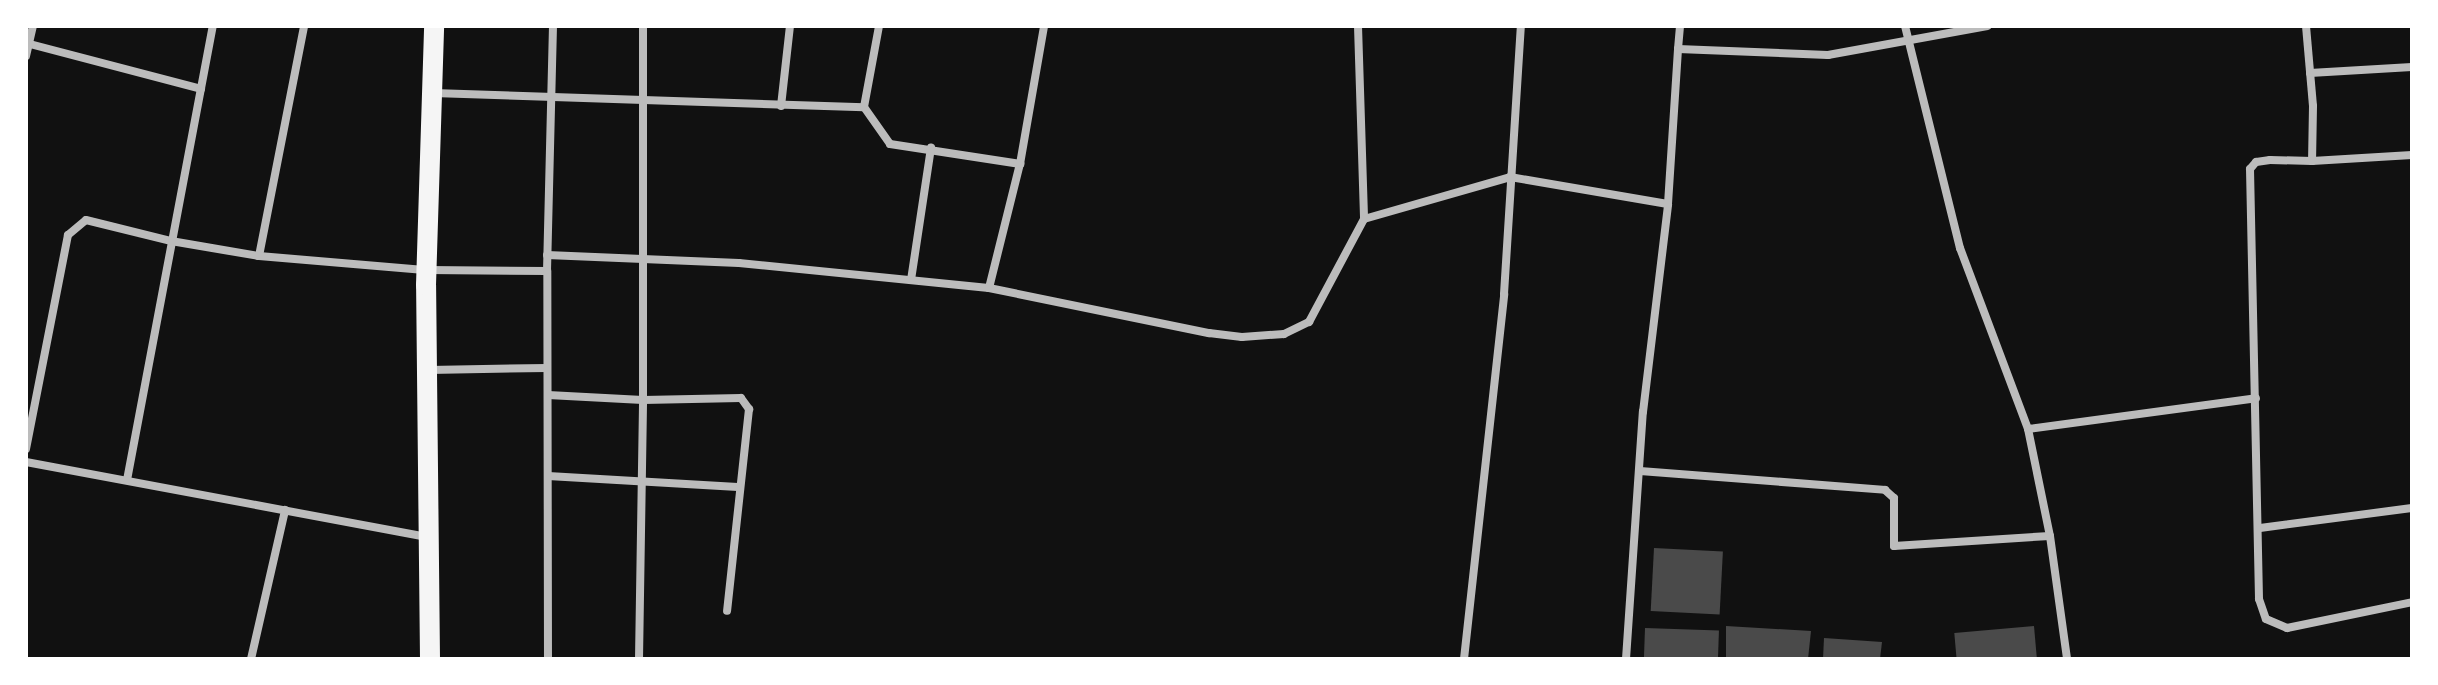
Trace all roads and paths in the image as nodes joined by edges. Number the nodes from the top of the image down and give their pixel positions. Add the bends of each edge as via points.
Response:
1 (33, 26) edge
2 (213, 26) edge
3 (304, 26) edge
4 (434, 26) edge
5 (553, 26) edge
6 (643, 26) edge
7 (790, 26) edge
8 (879, 26) edge
9 (1044, 26) edge
10 (1358, 26) edge
11 (1521, 26) edge
12 (1680, 26) edge
13 (1905, 26) edge
14 (1987, 26) edge
15 (2306, 26) edge
16 (1907, 42) junction
17 (27, 44) edge
18 (1678, 49) junction
19 (26, 56) edge
20 (2412, 67) edge
21 (2310, 73) junction
22 (201, 89) junction
23 (431, 93) junction
24 (551, 96) junction
25 (645, 100) junction
26 (781, 106) junction
27 (864, 107) junction
28 (931, 148) junction
29 (2412, 155) edge
30 (2312, 161) junction
31 (1020, 164) junction
32 (1510, 177) junction
33 (1668, 204) junction
34 (1364, 219) junction
35 (171, 241) junction
36 (547, 255) junction
37 (259, 256) junction
38 (644, 261) junction
39 (427, 270) junction
40 (547, 271) junction
41 (911, 280) junction
42 (989, 288) junction
43 (547, 368) junction
44 (429, 370) junction
45 (548, 395) junction
46 (2256, 398) junction
47 (643, 400) junction
48 (2028, 429) junction
49 (26, 449) edge
50 (26, 462) edge
51 (1640, 471) junction
52 (548, 476) junction
53 (127, 480) junction
54 (642, 482) junction
55 (738, 487) junction
56 (2412, 508) edge
57 (285, 510) junction
58 (2260, 528) junction
59 (2050, 536) junction
60 (428, 537) junction
61 (2412, 602) edge
62 (727, 611) dead end
63 (251, 659) edge
64 (430, 659) edge
65 (548, 659) edge
66 (639, 659) edge
67 (1464, 659) edge
68 (1626, 659) edge
69 (2067, 659) edge

1 - 17 street
2 - 22 street
3 - 37 street
4 - 23 main road
5 - 24 street
6 - 25 street
7 - 26 street
8 - 27 street
9 - 31 street
10 - 34 street
11 - 32 street
12 - 18 street
13 - 16 street
14 - 16 street
15 - 21 street
16 - 18 street via 1828,55
16 - 48 street via 1960,248
17 - 19 street
17 - 22 street
18 - 33 street
20 - 21 street
21 - 30 street
22 - 35 street
23 - 24 street
23 - 39 main road
24 - 25 street
24 - 36 street
25 - 26 street
25 - 38 street
26 - 27 street
27 - 28 street via 890,144
28 - 31 street
28 - 41 street
29 - 30 street
30 - 46 street via 2270,160 2250,169
31 - 42 street
32 - 33 street
32 - 34 street
32 - 67 street via 1492,419
33 - 51 street
34 - 42 street via 1309,322 1284,334 1209,333
35 - 37 street
35 - 49 street via 86,220 68,235
35 - 53 street
36 - 38 street
36 - 40 street
37 - 39 street
38 - 41 street via 739,263
38 - 47 street
39 - 40 street
39 - 44 main road
40 - 43 street
41 - 42 street
43 - 44 street
43 - 45 street
44 - 60 main road
45 - 47 street
45 - 52 street
46 - 48 street
46 - 58 street
47 - 54 street
47 - 55 street via 741,398 749,409
48 - 59 street
50 - 53 street
51 - 59 street via 1885,490 1894,498 1894,546
51 - 68 street
52 - 54 street
52 - 65 street
53 - 57 street
54 - 55 street
54 - 66 street
55 - 62 street
56 - 58 street
57 - 60 street
57 - 63 street
58 - 61 street via 2258,590 2266,619 2277,626 2297,628
59 - 69 street
60 - 64 main road

